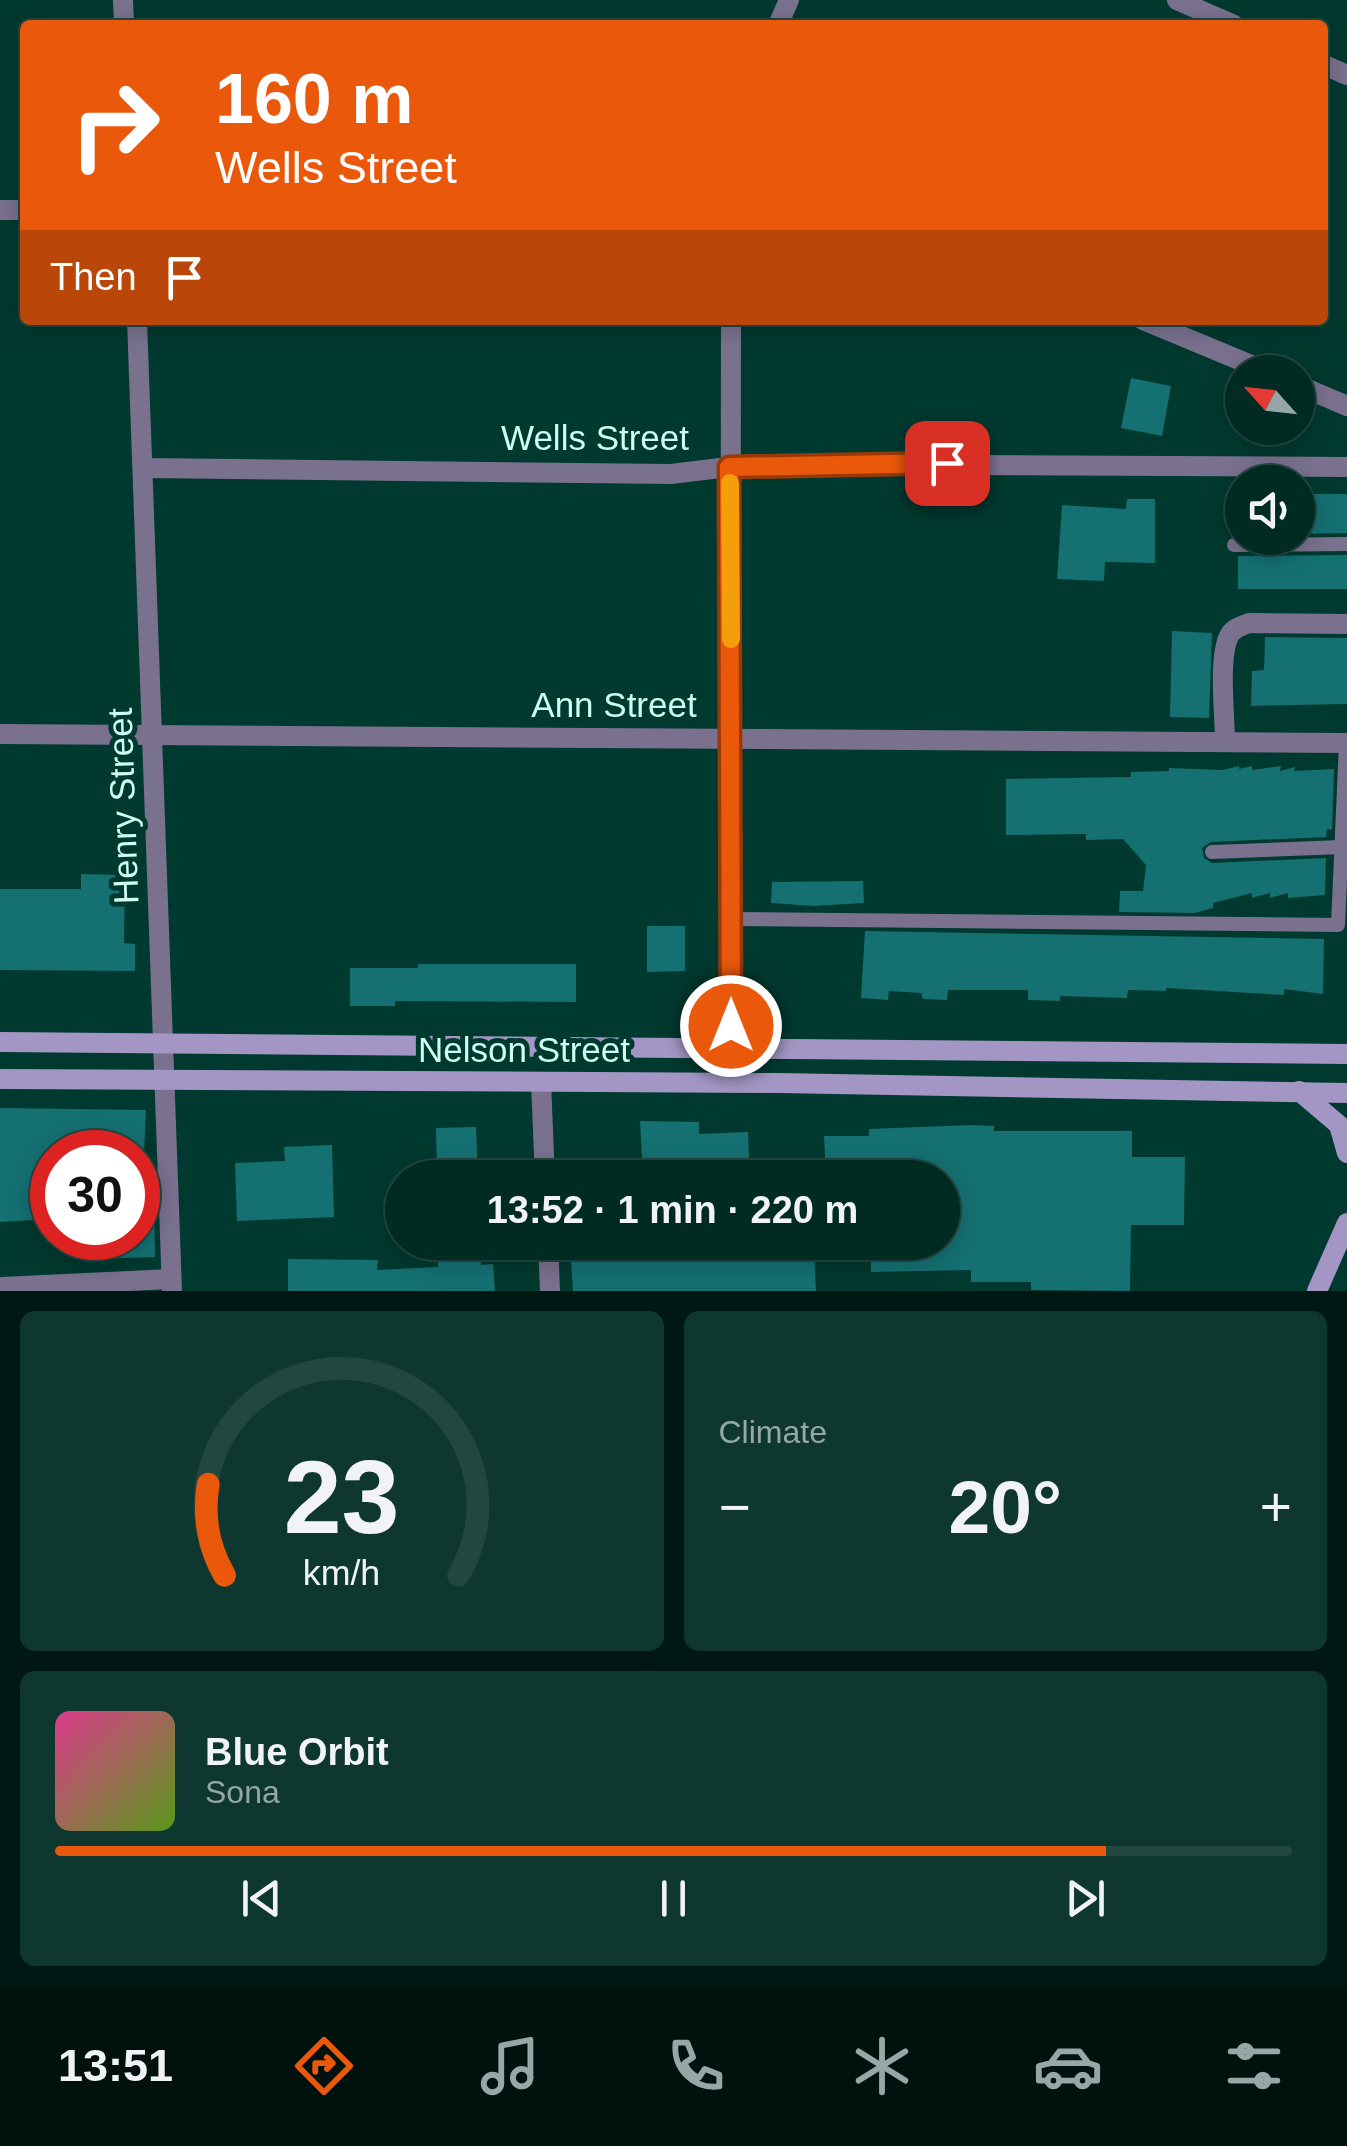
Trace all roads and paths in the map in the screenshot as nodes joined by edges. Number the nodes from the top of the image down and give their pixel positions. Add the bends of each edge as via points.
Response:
1 (1177, 0) edge
2 (1223, 20) edge
3 (137, 325) edge
4 (730, 325) edge
5 (1155, 325) edge
6 (1227, 355) edge
7 (1315, 392) edge
8 (1347, 406) edge
9 (729, 467) junction
10 (1347, 467) edge
11 (144, 468) junction
12 (1315, 544) edge
13 (1347, 544) edge
14 (1347, 624) edge
15 (0, 734) edge
16 (153, 735) junction
17 (732, 739) junction
18 (1224, 742) junction
19 (1347, 744) edge
20 (1342, 847) junction
21 (1212, 852) dead end
22 (731, 918) junction
23 (0, 1042) edge
24 (163, 1044) junction
25 (539, 1047) junction
26 (730, 1050) junction
27 (1347, 1054) edge
28 (0, 1079) edge
29 (164, 1081) junction
30 (541, 1083) junction
31 (1299, 1091) junction
32 (1347, 1093) edge
33 (1347, 1152) edge
34 (544, 1160) edge
35 (1347, 1223) edge
36 (549, 1260) edge
37 (172, 1285) edge
38 (1, 1288) edge
39 (550, 1291) edge
40 (1317, 1291) edge

1 - 2 street
3 - 11 street, Henry Street
4 - 9 street
5 - 6 street
7 - 8 street
9 - 10 street, Wells Street
9 - 11 street, Wells Street via 671,474
9 - 17 street
11 - 16 street, Henry Street
12 - 13 lane
14 - 18 street via 1237,627 1225,654
15 - 16 street, Ann Street
16 - 17 street, Ann Street
16 - 24 street, Henry Street
17 - 18 street, Ann Street
17 - 22 street
18 - 19 street, Ann Street
19 - 20 lane
20 - 21 lane
20 - 22 lane via 1338,925
22 - 26 street
23 - 24 main road, Nelson Street
24 - 25 main road, Nelson Street
24 - 29 street, Henry Street
25 - 26 main road, Nelson Street
25 - 30 main road
26 - 27 main road, Nelson Street
28 - 29 main road, Nelson Street
29 - 30 main road, Nelson Street
29 - 37 street, Henry Street
30 - 31 main road, Nelson Street
30 - 34 street
31 - 32 main road, Nelson Street
31 - 33 main road via 1339,1125
35 - 40 main road
36 - 39 street
37 - 38 street

